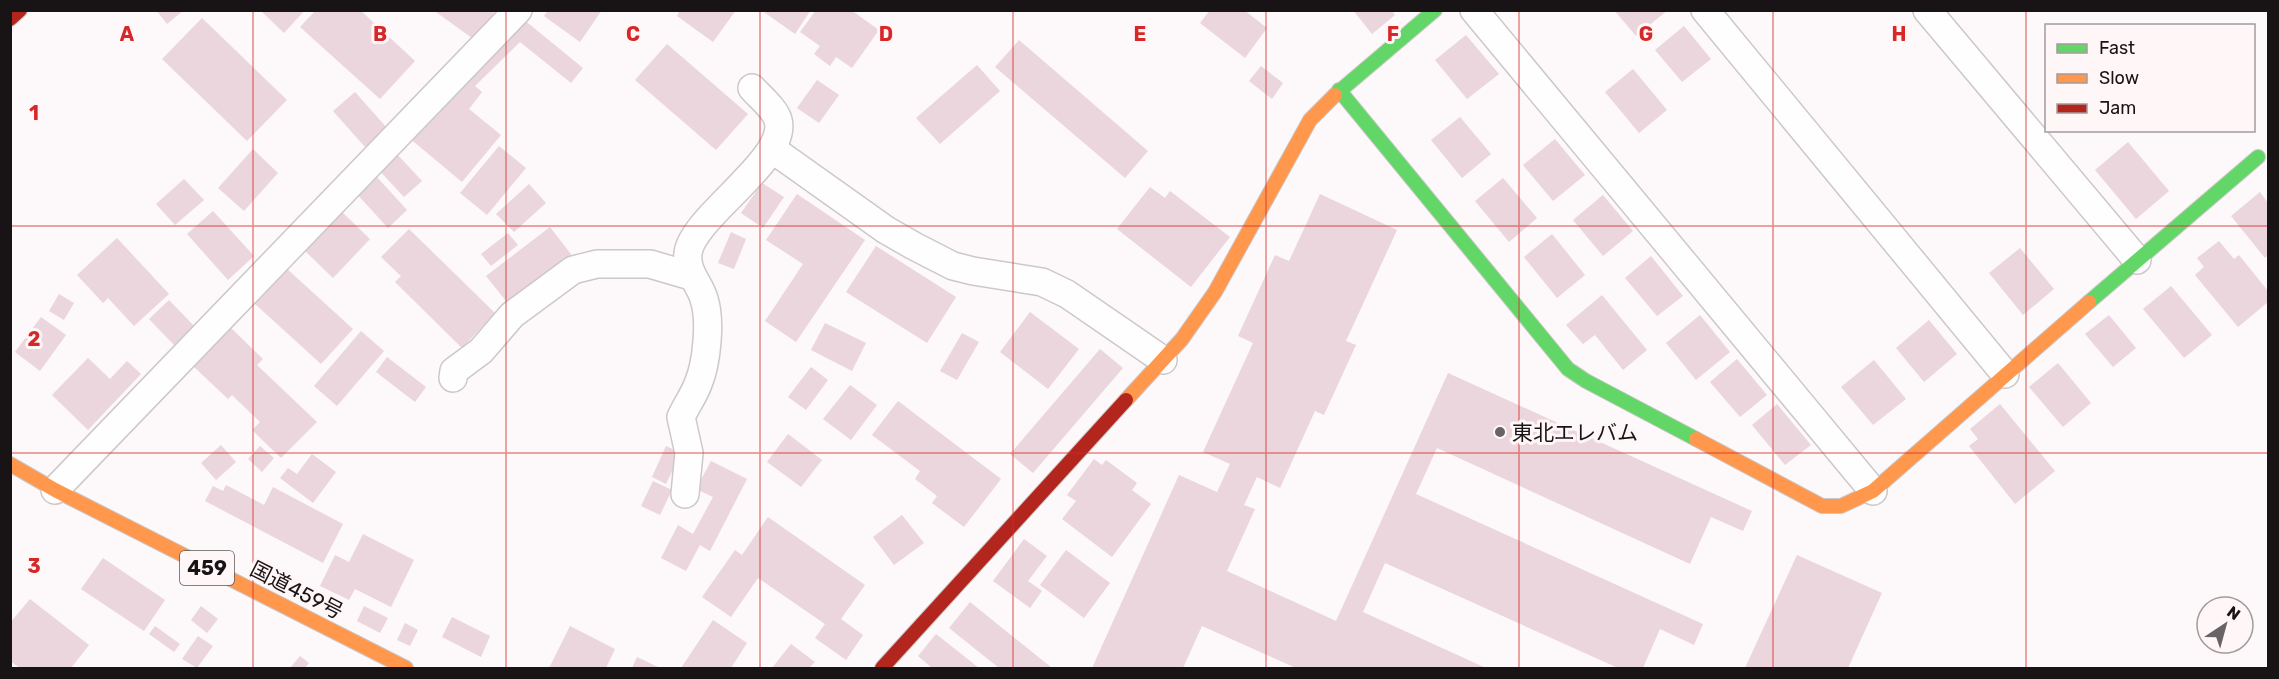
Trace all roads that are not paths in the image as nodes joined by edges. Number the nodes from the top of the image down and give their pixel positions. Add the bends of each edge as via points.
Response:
1 (20, 10) edge
2 (518, 10) edge
3 (1435, 10) edge
4 (1474, 10) edge
5 (1706, 10) edge
6 (1928, 10) edge
7 (10, 19) edge
8 (752, 88) dead end
9 (1339, 90) junction
10 (771, 149) junction
11 (2258, 157) dead end
12 (2137, 260) junction
13 (691, 276) junction
14 (1163, 360) junction
15 (2005, 374) junction
16 (453, 378) dead end
17 (10, 464) edge
18 (55, 490) junction
19 (1873, 490) junction
20 (685, 494) dead end
21 (406, 669) edge
22 (882, 669) edge

1 - 7 main road
2 - 18 street
3 - 9 main road
4 - 19 street
5 - 15 street
6 - 12 street
8 - 10 street via 778,118 779,129
9 - 14 main road via 1310,120 1215,292
9 - 19 main road via 1568,369 1822,506 1841,506
10 - 13 street via 694,236 688,253
10 - 14 street via 914,246 953,266 1042,282 1067,294
11 - 12 main road
12 - 15 main road
13 - 16 street via 650,264 597,264 573,270 513,315 481,351 454,371
13 - 20 street via 708,310 702,373 681,417 689,453
14 - 22 main road
15 - 19 main road
17 - 18 main road, 国道459号 / 459
18 - 21 main road, 国道459号 / 459

